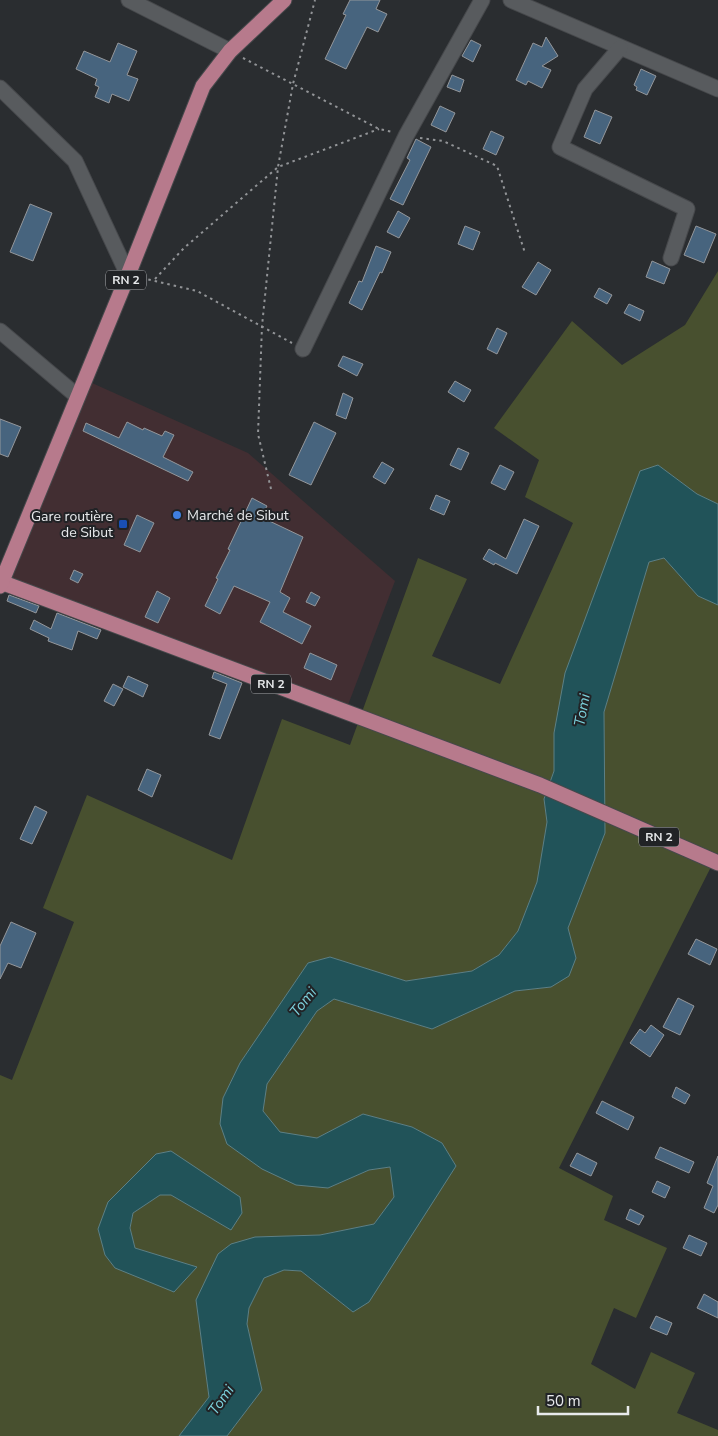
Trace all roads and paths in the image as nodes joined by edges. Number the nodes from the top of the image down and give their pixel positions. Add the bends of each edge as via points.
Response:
1 (130, 0) edge
2 (284, 0) edge
3 (314, 0) edge
4 (482, 0) edge
5 (511, 0) edge
6 (620, 48) junction
7 (230, 51) junction
8 (0, 88) edge
9 (718, 90) edge
10 (379, 129) dead end
11 (278, 167) junction
12 (671, 258) dead end
13 (128, 275) junction
14 (155, 280) junction
15 (262, 326) junction
16 (0, 331) edge
17 (303, 348) joint
18 (77, 396) junction
19 (271, 489) dead end
20 (1, 584) edge
21 (718, 863) edge

1 - 7 street
2 - 7 main road, RN 2
3 - 11 path via 293,84
4 - 17 street via 406,136
5 - 6 street
6 - 9 street
6 - 12 street via 585,89 560,147 687,209
7 - 13 main road, RN 2 via 203,86
8 - 13 street via 75,161
10 - 11 path
11 - 14 path via 184,248
11 - 15 path
13 - 14 path
13 - 18 main road, RN 2
14 - 15 path via 197,291
15 - 17 path
15 - 19 path via 258,434
16 - 18 street
18 - 20 main road, RN 2
20 - 21 main road, RN 2 via 540,785

